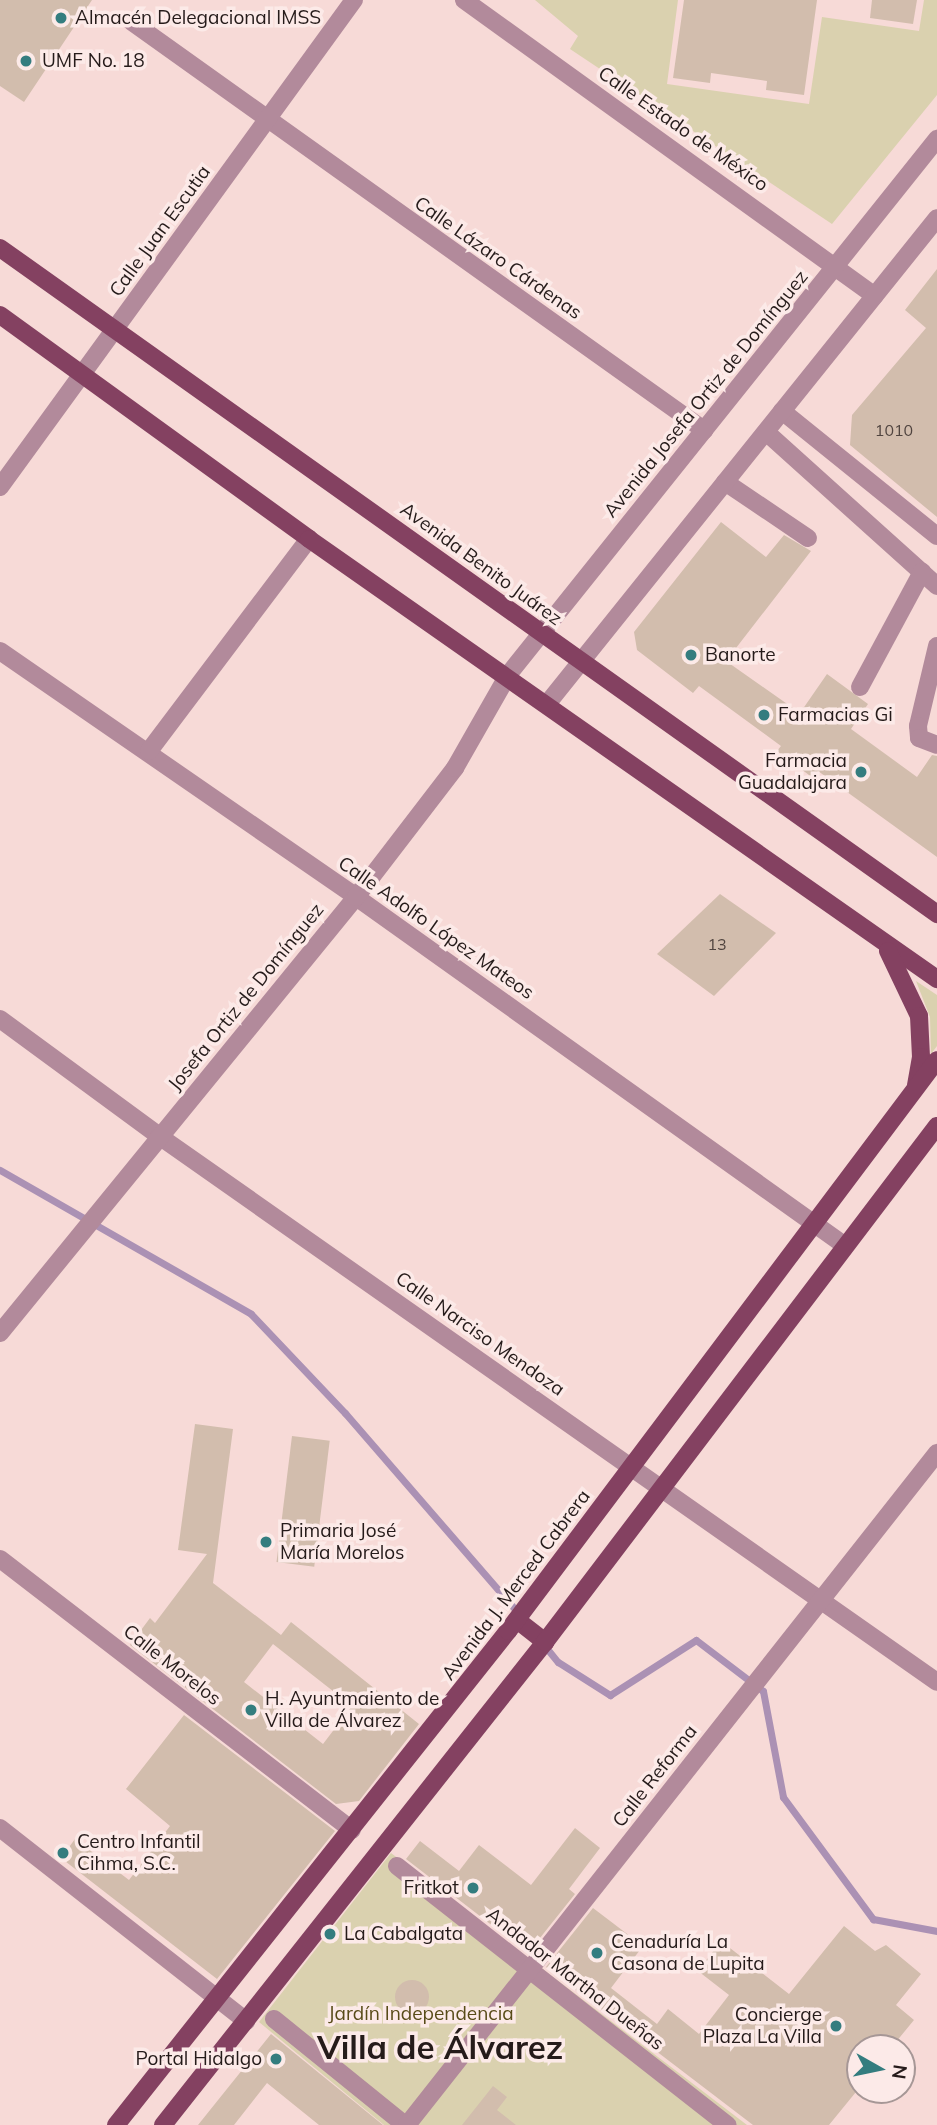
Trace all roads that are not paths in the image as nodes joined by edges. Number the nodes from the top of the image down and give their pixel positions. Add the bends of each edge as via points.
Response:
1 (354, 0) edge
2 (464, 0) edge
3 (132, 22) dead end
4 (268, 118) junction
5 (937, 139) edge
6 (937, 218) edge
7 (0, 248) edge
8 (836, 264) junction
9 (875, 296) junction
10 (0, 315) edge
11 (115, 329) junction
12 (82, 374) junction
13 (782, 411) junction
14 (704, 430) junction
15 (766, 432) junction
16 (725, 482) junction
17 (0, 487) edge
18 (937, 536) edge
19 (808, 538) dead end
20 (309, 539) junction
21 (922, 572) junction
22 (937, 586) edge
23 (542, 632) junction
24 (937, 646) edge
25 (0, 651) edge
26 (581, 662) junction
27 (508, 675) junction
28 (860, 687) dead end
29 (547, 704) junction
30 (937, 745) edge
31 (149, 751) junction
32 (356, 897) junction
33 (934, 910) edge
34 (884, 945) junction
35 (937, 979) edge
36 (0, 1019) edge
37 (937, 1060) edge
38 (915, 1092) junction
39 (937, 1126) edge
40 (159, 1136) junction
41 (817, 1225) junction
42 (844, 1245) junction
43 (0, 1333) edge
44 (937, 1453) edge
45 (633, 1466) junction
46 (665, 1487) junction
47 (0, 1559) edge
48 (822, 1600) junction
49 (518, 1619) junction
50 (545, 1642) junction
51 (937, 1682) edge
52 (0, 1828) edge
53 (352, 1830) junction
54 (397, 1866) dead end
55 (530, 1970) junction
56 (218, 1998) junction
57 (274, 2019) dead end
58 (246, 2021) junction
59 (116, 2125) edge
60 (163, 2125) edge
61 (406, 2125) edge
62 (727, 2125) edge

1 - 4 street, Calle Juan Escutia
2 - 8 street, Calle Estado de México
3 - 4 street, Calle Lázaro Cárdenas
4 - 11 street, Calle Juan Escutia
4 - 14 street, Calle Lázaro Cárdenas
5 - 8 street, Avenida Josefa Ortiz de Domínguez
6 - 9 street
7 - 11 main road, Avenida Benito Juárez
8 - 9 street, Calle Estado de México
8 - 14 street, Avenida Josefa Ortiz de Domínguez
9 - 13 street
10 - 12 main road
11 - 12 street, Calle Juan Escutia
11 - 23 main road, Avenida Benito Juárez
12 - 17 street, Calle Juan Escutia
12 - 20 main road
13 - 15 street
13 - 18 street
14 - 23 street, Avenida Josefa Ortiz de Domínguez
15 - 16 street
15 - 21 street
16 - 19 street
16 - 26 street
20 - 27 main road
20 - 31 street
21 - 22 street
21 - 28 street
23 - 26 main road, Avenida Benito Juárez
23 - 27 street, Avenida Josefa Ortiz de Domínguez
24 - 30 street via 918,726 919,738
25 - 31 street, Calle Adolfo López Mateos
26 - 29 street
26 - 33 main road, Avenida Benito Juárez
27 - 29 main road
27 - 32 street, Josefa Ortiz de Domínguez via 455,768
29 - 34 main road
31 - 32 street, Calle Adolfo López Mateos
32 - 40 street, Josefa Ortiz de Domínguez
32 - 41 street, Calle Adolfo López Mateos
34 - 35 main road
34 - 38 main road via 902,973 919,1016 921,1057
36 - 40 street, Calle Narciso Mendoza
37 - 38 main road, Avenida J. Merced Cabrera
38 - 41 main road, Avenida J. Merced Cabrera
39 - 42 main road
40 - 43 street, Josefa Ortiz de Domínguez
40 - 45 street, Calle Narciso Mendoza
41 - 42 street, Calle Adolfo López Mateos
41 - 45 main road, Avenida J. Merced Cabrera
42 - 46 main road
44 - 48 street, Calle Reforma
45 - 46 street, Calle Narciso Mendoza
45 - 49 main road, Avenida J. Merced Cabrera
46 - 48 street, Calle Narciso Mendoza
46 - 50 main road
47 - 53 street, Calle Morelos
48 - 51 street, Calle Narciso Mendoza
48 - 55 street, Calle Reforma
49 - 50 main road
49 - 53 main road, Avenida J. Merced Cabrera
50 - 58 main road
52 - 56 street
53 - 56 main road, Avenida J. Merced Cabrera
54 - 55 street, Andador Martha Dueñas
55 - 61 street, Calle Reforma
55 - 62 street, Andador Martha Dueñas
56 - 58 street
56 - 59 main road, Avenida J. Merced Cabrera
57 - 61 street
58 - 60 main road

